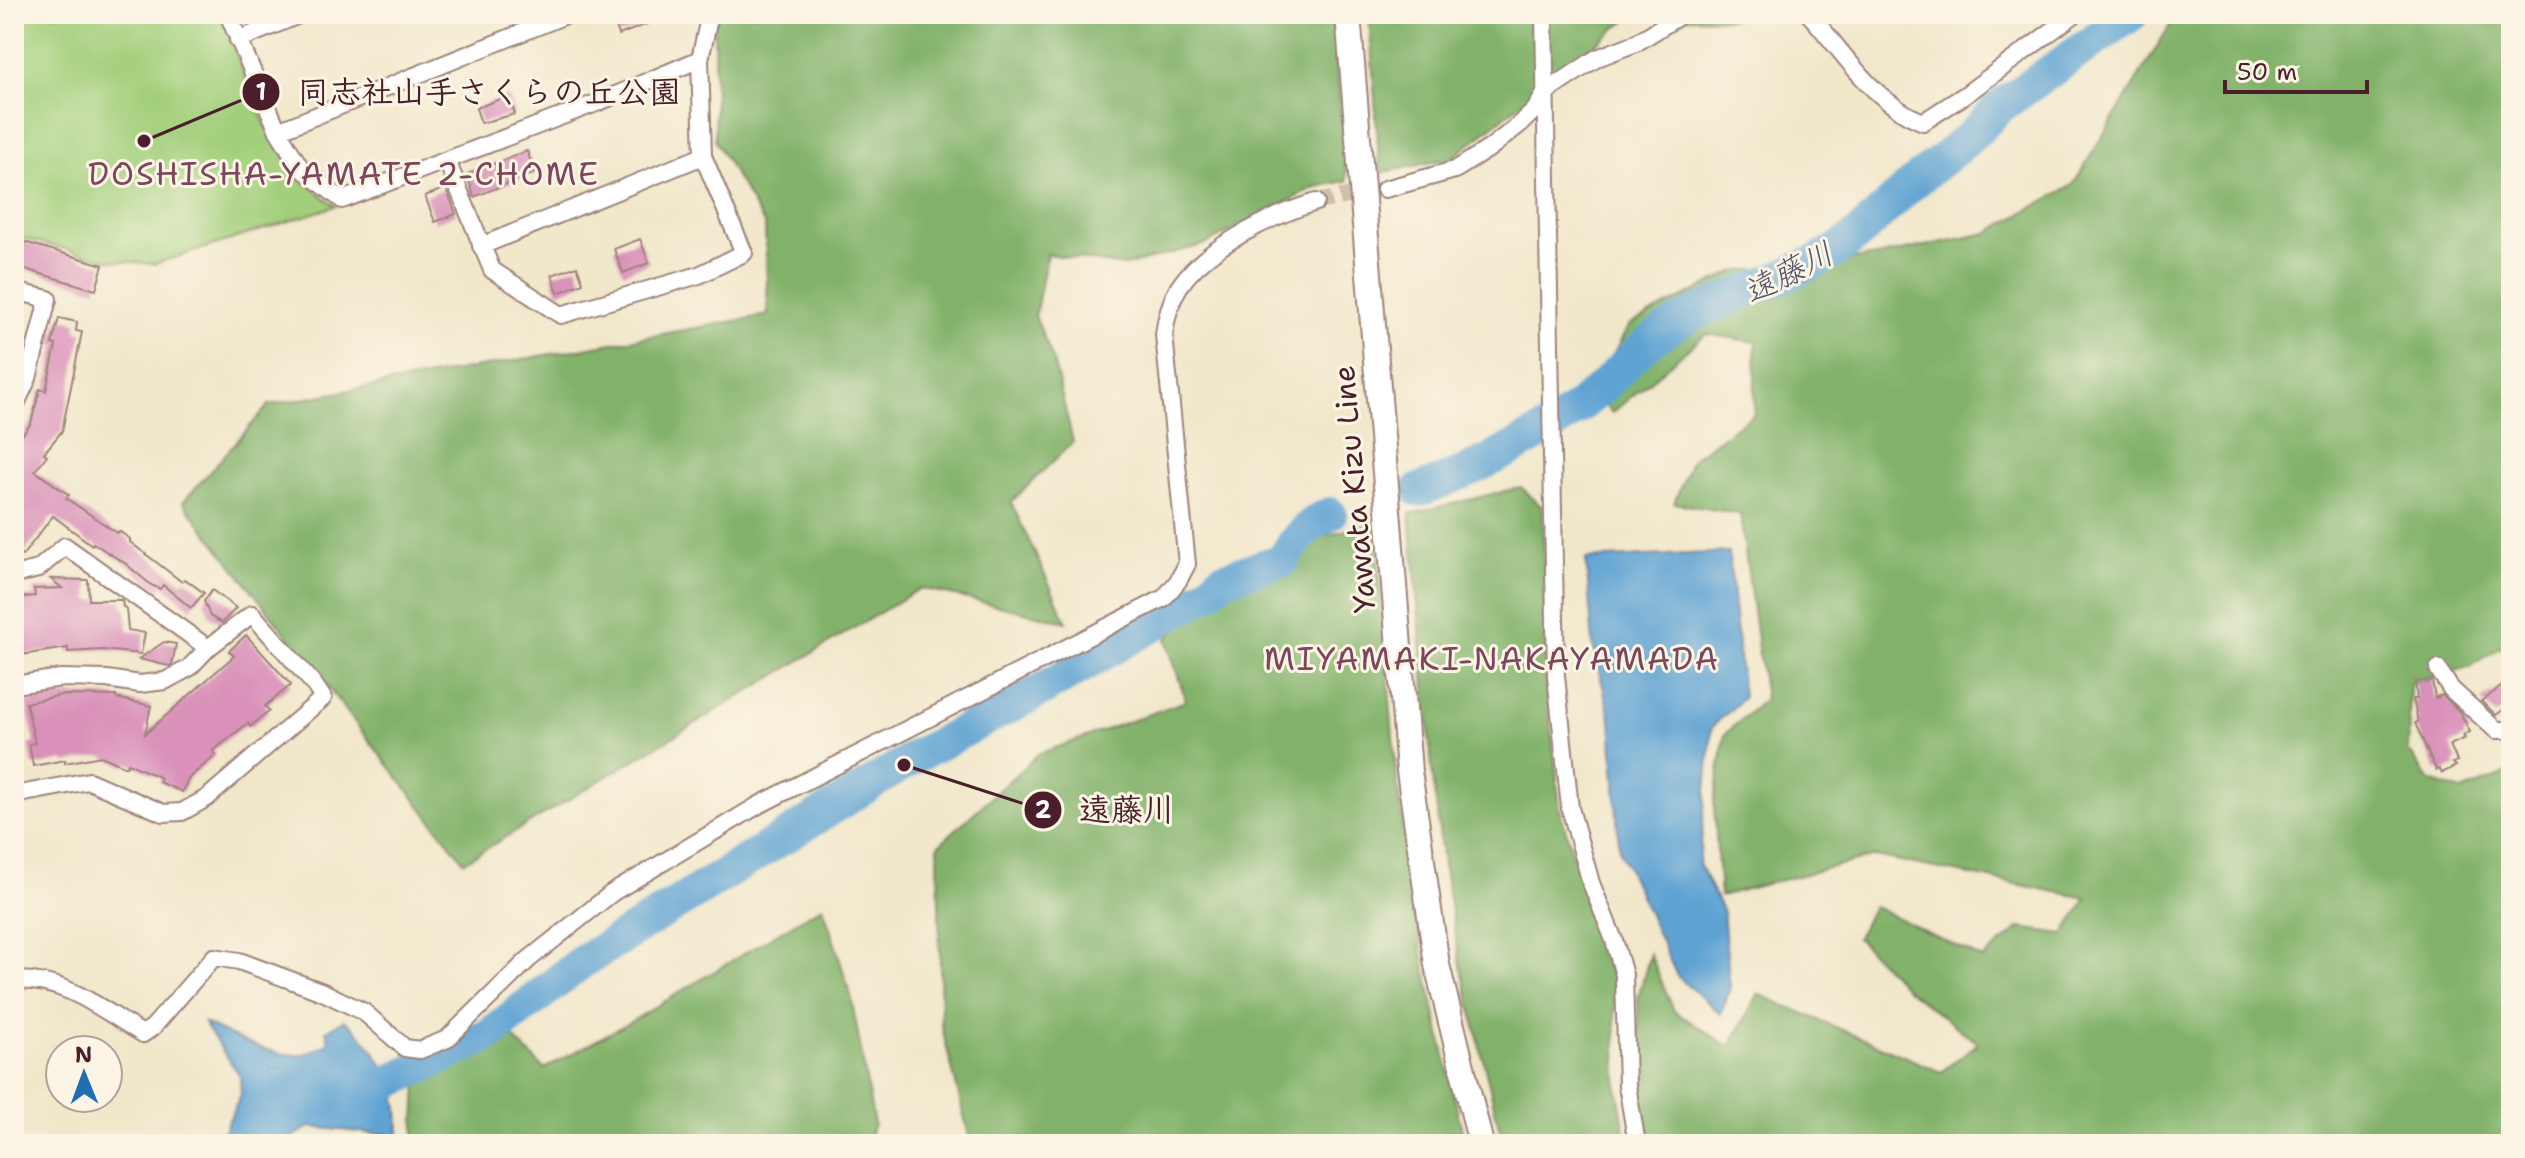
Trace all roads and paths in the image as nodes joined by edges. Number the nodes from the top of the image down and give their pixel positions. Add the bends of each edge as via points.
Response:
1 (228, 14) edge
2 (301, 14) edge
3 (565, 14) edge
4 (710, 14) edge
5 (1348, 14) edge
6 (1544, 14) edge
7 (1682, 14) edge
8 (1809, 14) edge
9 (2075, 14) edge
10 (238, 40) junction
11 (700, 59) junction
12 (1546, 92) junction
13 (278, 131) junction
14 (703, 156) junction
15 (447, 161) junction
16 (1385, 189) tunnel mouth
17 (1316, 202) tunnel mouth
18 (481, 246) junction
19 (14, 291) edge
20 (14, 408) edge
21 (14, 575) edge
22 (208, 648) junction
23 (2438, 669) dead end
24 (14, 685) edge
25 (2511, 730) edge
26 (14, 795) edge
27 (14, 980) edge
28 (1481, 1144) edge
29 (1637, 1144) edge

1 - 10 street
2 - 10 street
3 - 13 street
4 - 11 street
5 - 28 main road, Yawata Kizu Line via 1410,783 1437,965
6 - 12 street
7 - 12 street via 1636,43 1597,58
8 - 9 street via 1878,93 1923,122
10 - 13 street
11 - 14 street
11 - 15 street
12 - 16 street via 1520,124 1455,170
12 - 29 street via 1556,676 1570,808 1624,975 1627,1085
13 - 15 street via 300,167 342,200
14 - 18 street
14 - 18 street via 744,253 699,275 561,315 492,270
15 - 18 street
17 - 27 street via 1290,210 1197,265 1167,312 1164,335 1187,564 1164,598 757,806 612,893 528,960 447,1039 420,1050 405,1048 364,1012 337,999 239,961 214,957 143,1034 62,986
19 - 20 street via 48,299 28,378
21 - 22 street via 38,569 65,546
22 - 24 street via 177,676 151,684 84,677
22 - 26 street via 252,614 323,698 207,798 182,812 163,813 89,781
23 - 25 street via 2451,689 2496,730

